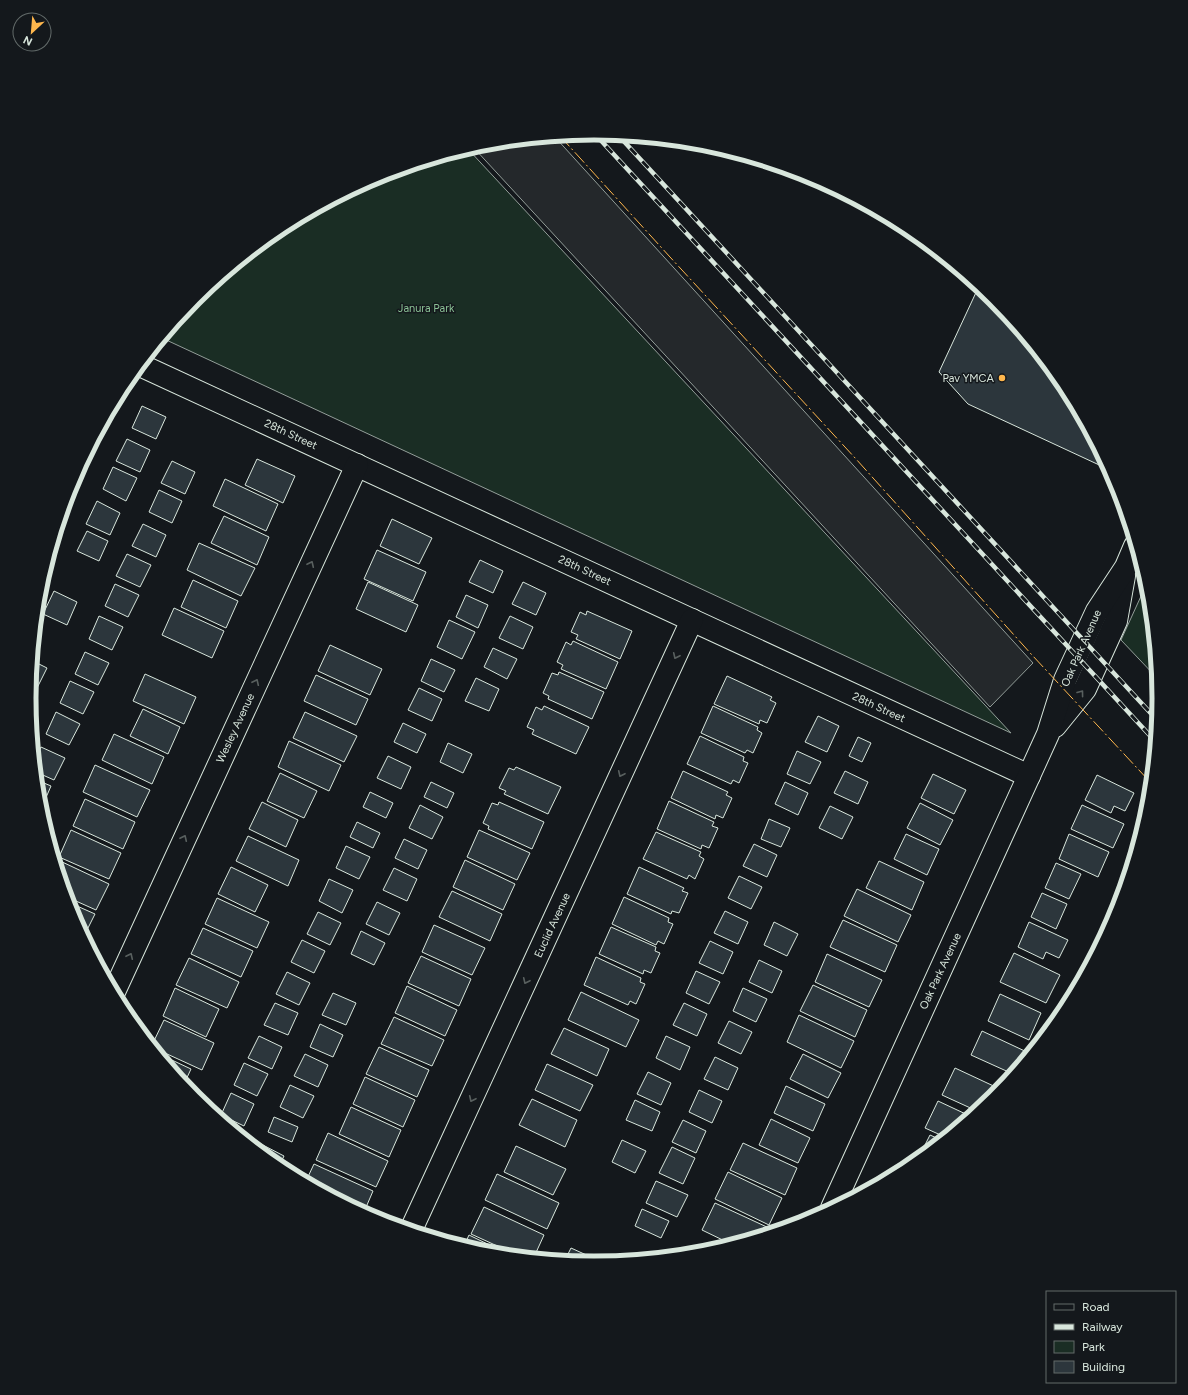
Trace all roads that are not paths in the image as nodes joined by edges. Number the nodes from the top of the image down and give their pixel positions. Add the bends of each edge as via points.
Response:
1 (145, 366) edge
2 (357, 465) junction
3 (1133, 553) edge
4 (692, 620) junction
5 (1029, 776) junction
6 (117, 986) edge
7 (835, 1201) edge
8 (413, 1225) edge

1 - 2 street, 28th Street
2 - 4 street, 28th Street
6 -> 2 street, Wesley Avenue
3 - 5 street, Oak Park Avenue via 1126,567 1116,621 1084,689 1048,734
4 - 5 street, 28th Street
4 -> 8 street, Euclid Avenue
5 - 7 street, Oak Park Avenue

